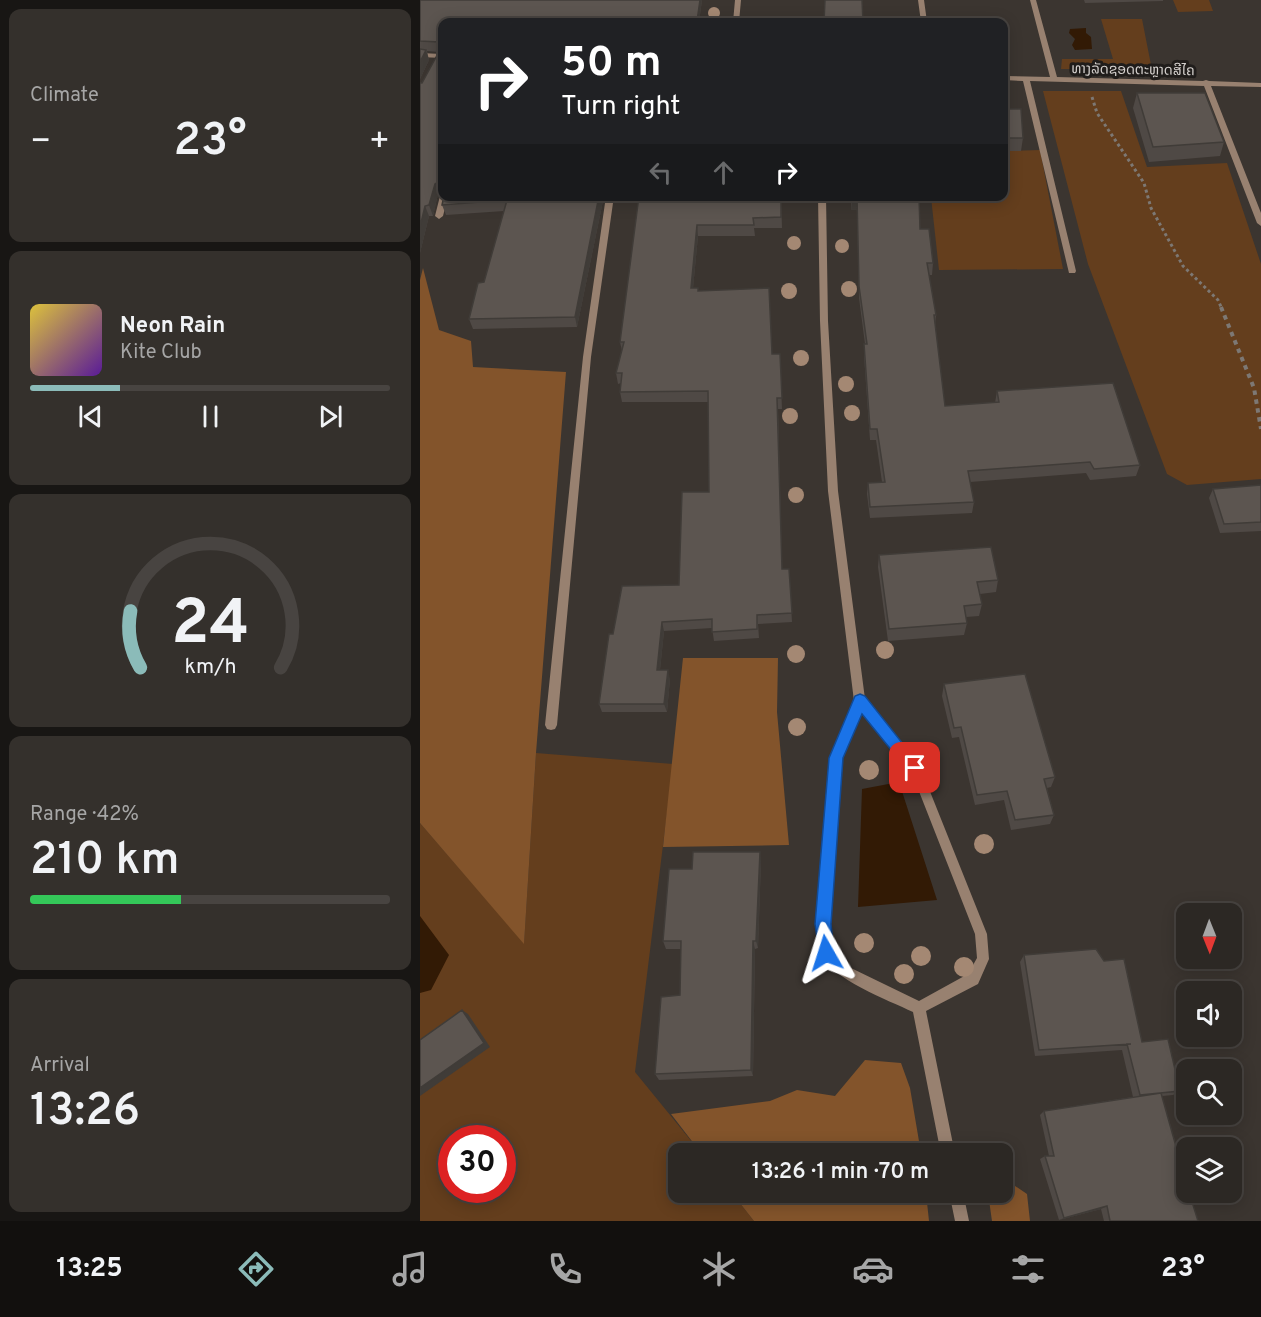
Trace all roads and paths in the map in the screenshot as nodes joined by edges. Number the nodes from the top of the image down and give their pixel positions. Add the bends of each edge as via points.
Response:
1 (738, 0) edge
2 (921, 0) edge
3 (1033, 0) edge
4 (736, 18) edge
5 (923, 18) edge
6 (420, 55) edge
7 (438, 56) edge
8 (438, 58) edge
9 (433, 64) edge
10 (1008, 78) edge
11 (1026, 78) junction
12 (1054, 79) junction
13 (1087, 80) junction
14 (1206, 82) junction
15 (1261, 85) edge
16 (443, 201) edge
17 (609, 201) edge
18 (822, 201) edge
19 (439, 216) dead end
20 (1261, 223) edge
21 (1072, 271) dead end
22 (1261, 429) edge
23 (860, 701) junction
24 (551, 725) dead end
25 (919, 1008) junction
26 (946, 1143) edge
27 (958, 1203) edge
28 (962, 1221) edge

1 - 4 street
2 - 5 street
3 - 12 street
6 - 7 street
8 - 9 street
10 - 11 street, ທາງລັດຊອດຕະຫຼາດສີໄຄ
11 - 12 street, ທາງລັດຊອດຕະຫຼາດສີໄຄ
11 - 21 street
12 - 13 street, ທາງລັດຊອດຕະຫຼາດສີໄຄ
13 - 14 street, ທາງລັດຊອດຕະຫຼາດສີໄຄ
13 - 22 path via 1097,113 1144,183 1151,208 1183,266 1218,300 1254,388
14 - 15 street, ທາງລັດຊອດຕະຫຼາດສີໄຄ
14 - 20 street
16 - 19 street
17 - 24 street via 587,357
18 - 23 street via 833,491
23 - 25 street via 836,758 823,924 826,953 846,973
23 - 25 street via 915,768 981,934 983,959 973,979
25 - 26 street
27 - 28 street

